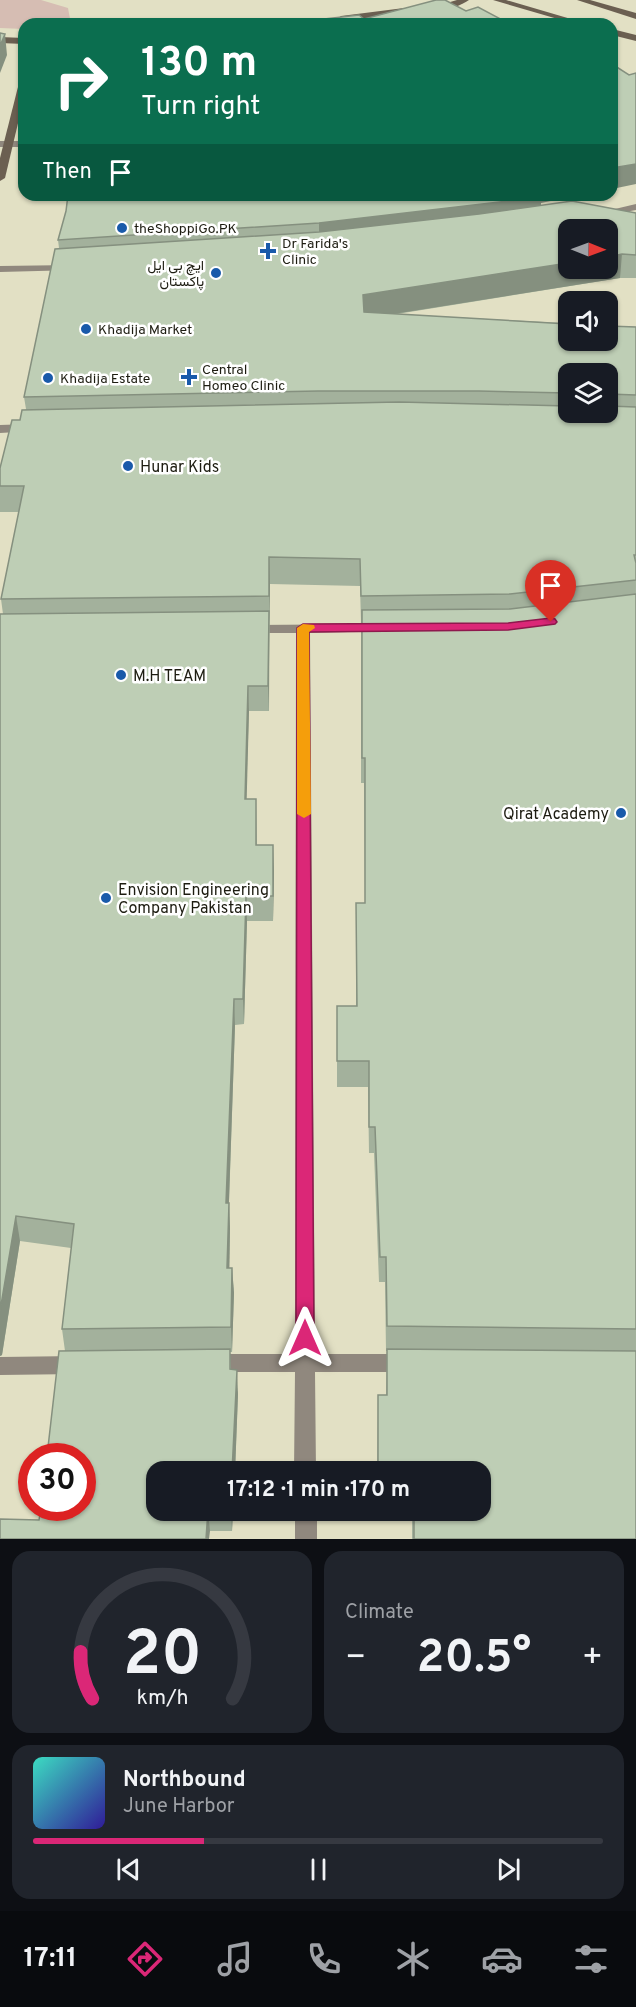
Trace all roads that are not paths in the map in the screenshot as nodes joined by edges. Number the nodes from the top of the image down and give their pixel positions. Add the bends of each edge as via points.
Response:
1 (465, 0) edge
2 (497, 0) edge
3 (581, 0) edge
4 (426, 9) edge
5 (415, 10) edge
6 (636, 16) edge
7 (344, 18) edge
8 (562, 18) edge
9 (618, 34) edge
10 (636, 38) edge
11 (0, 40) edge
12 (18, 41) edge
13 (18, 98) edge
14 (4, 144) edge
15 (0, 178) edge
16 (636, 207) edge
17 (593, 215) edge
18 (82, 267) edge
19 (0, 269) edge
20 (48, 428) edge
21 (0, 429) edge
22 (394, 627) edge
23 (303, 628) junction
24 (233, 629) edge
25 (305, 1362) junction
26 (423, 1363) edge
27 (188, 1364) edge
28 (94, 1365) edge
29 (0, 1366) edge
30 (305, 1461) edge
31 (306, 1521) edge
32 (306, 1539) edge

1 - 4 street
2 - 8 street
3 - 6 street
5 - 7 street
9 - 10 street
11 - 12 street
13 - 14 street
14 - 15 street
16 - 17 street
18 - 19 street
20 - 21 street
22 - 23 street
23 - 24 street
23 - 25 street
25 - 26 street
25 - 27 street
25 - 30 street
28 - 29 street
31 - 32 street

